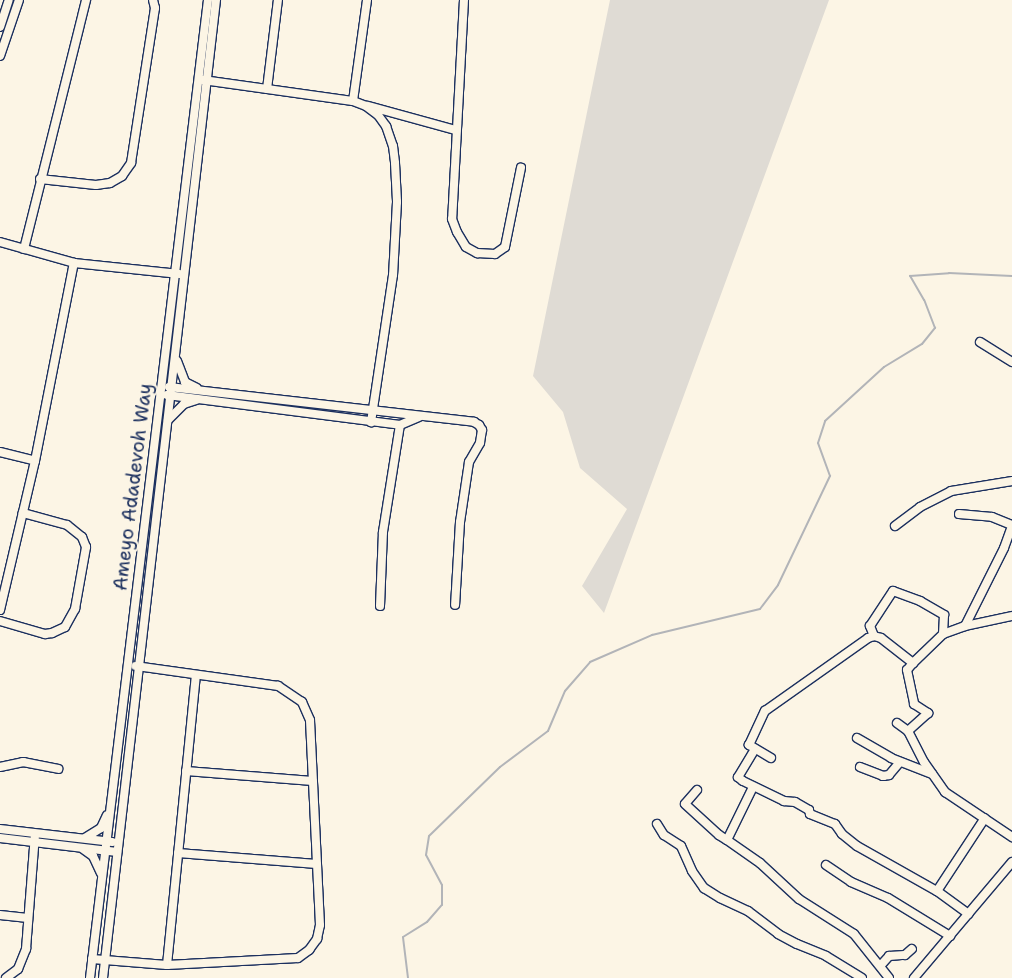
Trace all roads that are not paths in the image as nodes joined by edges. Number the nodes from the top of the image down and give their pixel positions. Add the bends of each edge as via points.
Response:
1 (9, 0) edge
2 (19, 0) edge
3 (86, 0) edge
4 (153, 0) edge
5 (208, 0) edge
6 (216, 0) edge
7 (278, 0) edge
8 (367, 0) edge
9 (464, 0) edge
10 (0, 27) edge
11 (2, 43) edge
12 (0, 56) edge
13 (198, 79) junction
14 (207, 80) junction
15 (267, 89) junction
16 (352, 101) junction
17 (366, 106) junction
18 (455, 130) junction
19 (521, 168) dead end
20 (40, 179) junction
21 (0, 242) edge
22 (24, 249) junction
23 (74, 263) junction
24 (175, 274) junction
25 (184, 275) junction
26 (980, 342) dead end
27 (175, 354) junction
28 (1012, 362) edge
29 (161, 390) junction
30 (171, 391) junction
31 (201, 391) junction
32 (200, 399) junction
33 (373, 412) junction
34 (421, 416) junction
35 (168, 420) junction
36 (372, 422) junction
37 (400, 425) junction
38 (0, 452) edge
39 (36, 461) junction
40 (1012, 482) edge
41 (23, 513) junction
42 (959, 514) dead end
43 (895, 526) dead end
44 (1012, 526) edge
45 (455, 605) dead end
46 (380, 606) dead end
47 (0, 610) edge
48 (1012, 616) edge
49 (0, 621) edge
50 (965, 626) junction
51 (943, 634) junction
52 (874, 636) junction
53 (913, 663) junction
54 (128, 665) junction
55 (139, 667) junction
56 (196, 675) junction
57 (897, 723) dead end
58 (908, 731) junction
59 (857, 738) dead end
60 (755, 749) junction
61 (771, 758) dead end
62 (900, 762) junction
63 (0, 767) edge
64 (860, 767) dead end
65 (58, 769) dead end
66 (186, 771) junction
67 (932, 774) junction
68 (313, 781) junction
69 (753, 787) junction
70 (697, 790) dead end
71 (110, 808) junction
72 (985, 818) junction
73 (657, 824) dead end
74 (0, 829) edge
75 (35, 834) junction
76 (1012, 837) edge
77 (0, 838) edge
78 (83, 839) junction
79 (727, 840) junction
80 (106, 841) junction
81 (118, 842) junction
82 (34, 843) junction
83 (81, 848) junction
84 (105, 850) junction
85 (117, 852) junction
86 (178, 853) junction
87 (1012, 862) edge
88 (317, 864) junction
89 (826, 865) dead end
90 (102, 876) junction
91 (937, 891) junction
92 (969, 914) junction
93 (0, 915) edge
94 (28, 918) junction
95 (950, 936) junction
96 (912, 949) dead end
97 (92, 959) junction
98 (105, 960) junction
99 (167, 965) junction
100 (881, 965) junction
101 (6, 978) edge
102 (90, 978) edge
103 (103, 978) edge
104 (862, 978) edge
105 (889, 978) edge
106 (914, 978) edge

1 - 10 street
2 - 11 street
3 - 20 street
4 - 20 street via 155,8 131,163 122,176 96,185
5 - 13 street, Ameyo Adadevoh Way
6 - 14 street, Ameyo Adadevoh Way
7 - 15 street
8 - 16 street
9 - 18 street
11 - 12 street
13 - 14 street
13 - 24 street, Ameyo Adadevoh Way
14 - 15 street
14 - 25 street, Ameyo Adadevoh Way
15 - 16 street
16 - 17 street
17 - 18 street
17 - 33 street via 386,126 393,146 397,202 394,275
18 - 19 street via 452,219 466,246 477,252 495,254 505,247
20 - 22 street
21 - 22 street
22 - 23 street
23 - 24 street
23 - 39 street
24 - 25 street
24 - 29 street, Ameyo Adadevoh Way
25 - 27 street, Ameyo Adadevoh Way
26 - 28 street
27 - 30 street, Ameyo Adadevoh Way
27 - 31 street via 186,382
29 - 30 street
29 - 54 street, Ameyo Adadevoh Way
30 - 31 street
30 - 32 street
30 - 35 street, Ameyo Adadevoh Way
31 - 33 street
32 - 35 street via 184,404
32 - 36 street
33 - 34 street
33 - 36 street
34 - 37 street
34 - 45 street via 474,422 482,430 480,443 469,462 461,513
35 - 55 street, Ameyo Adadevoh Way
36 - 37 street
37 - 46 street via 383,532
38 - 39 street
39 - 41 street
40 - 43 street via 951,492 920,506
41 - 47 street
41 - 49 street via 67,526 82,536 86,547 74,609 65,627 52,633 44,634
42 - 44 street via 992,517
44 - 50 street
48 - 50 street
50 - 51 street
51 - 52 street via 944,615 893,591 870,626
51 - 53 street
52 - 53 street
52 - 60 street via 814,674 765,711 749,745
53 - 58 street via 908,670 914,704 928,713
54 - 55 street
54 - 71 street, Ameyo Adadevoh Way
55 - 56 street
55 - 81 street, Ameyo Adadevoh Way
56 - 66 street
56 - 68 street via 278,686 302,702 310,720
57 - 58 street
58 - 67 street
59 - 62 street
60 - 61 street
60 - 69 street via 738,777
62 - 64 street via 889,775 884,776
62 - 67 street
63 - 65 street via 23,762
66 - 68 street
66 - 86 street
67 - 72 street via 944,792
68 - 88 street
69 - 79 street
69 - 91 street via 784,801 795,802 810,814 836,824 842,834 857,846
70 - 79 street via 685,804
71 - 78 street via 101,828
71 - 80 street, Ameyo Adadevoh Way
72 - 76 street
72 - 91 street
73 - 104 street via 664,835 681,846 704,888 748,911 778,934 832,959
74 - 75 street
75 - 78 street
75 - 82 street
77 - 82 street
78 - 80 street
79 - 100 street via 799,899 854,934
80 - 81 street
80 - 84 street, Ameyo Adadevoh Way
81 - 85 street, Ameyo Adadevoh Way
82 - 83 street
82 - 94 street
83 - 84 street
83 - 90 street via 93,856
84 - 85 street
84 - 90 street, Ameyo Adadevoh Way
85 - 98 street, Ameyo Adadevoh Way
86 - 88 street
86 - 99 street
87 - 92 street
88 - 99 street via 320,925 317,939 298,958
89 - 95 street
90 - 97 street, Ameyo Adadevoh Way
91 - 92 street
92 - 95 street
93 - 94 street
94 - 101 street via 26,949 18,968
95 - 106 street
96 - 100 street via 905,955 889,956
97 - 98 street
97 - 102 street, Ameyo Adadevoh Way
98 - 99 street
98 - 103 street, Ameyo Adadevoh Way
100 - 105 street

